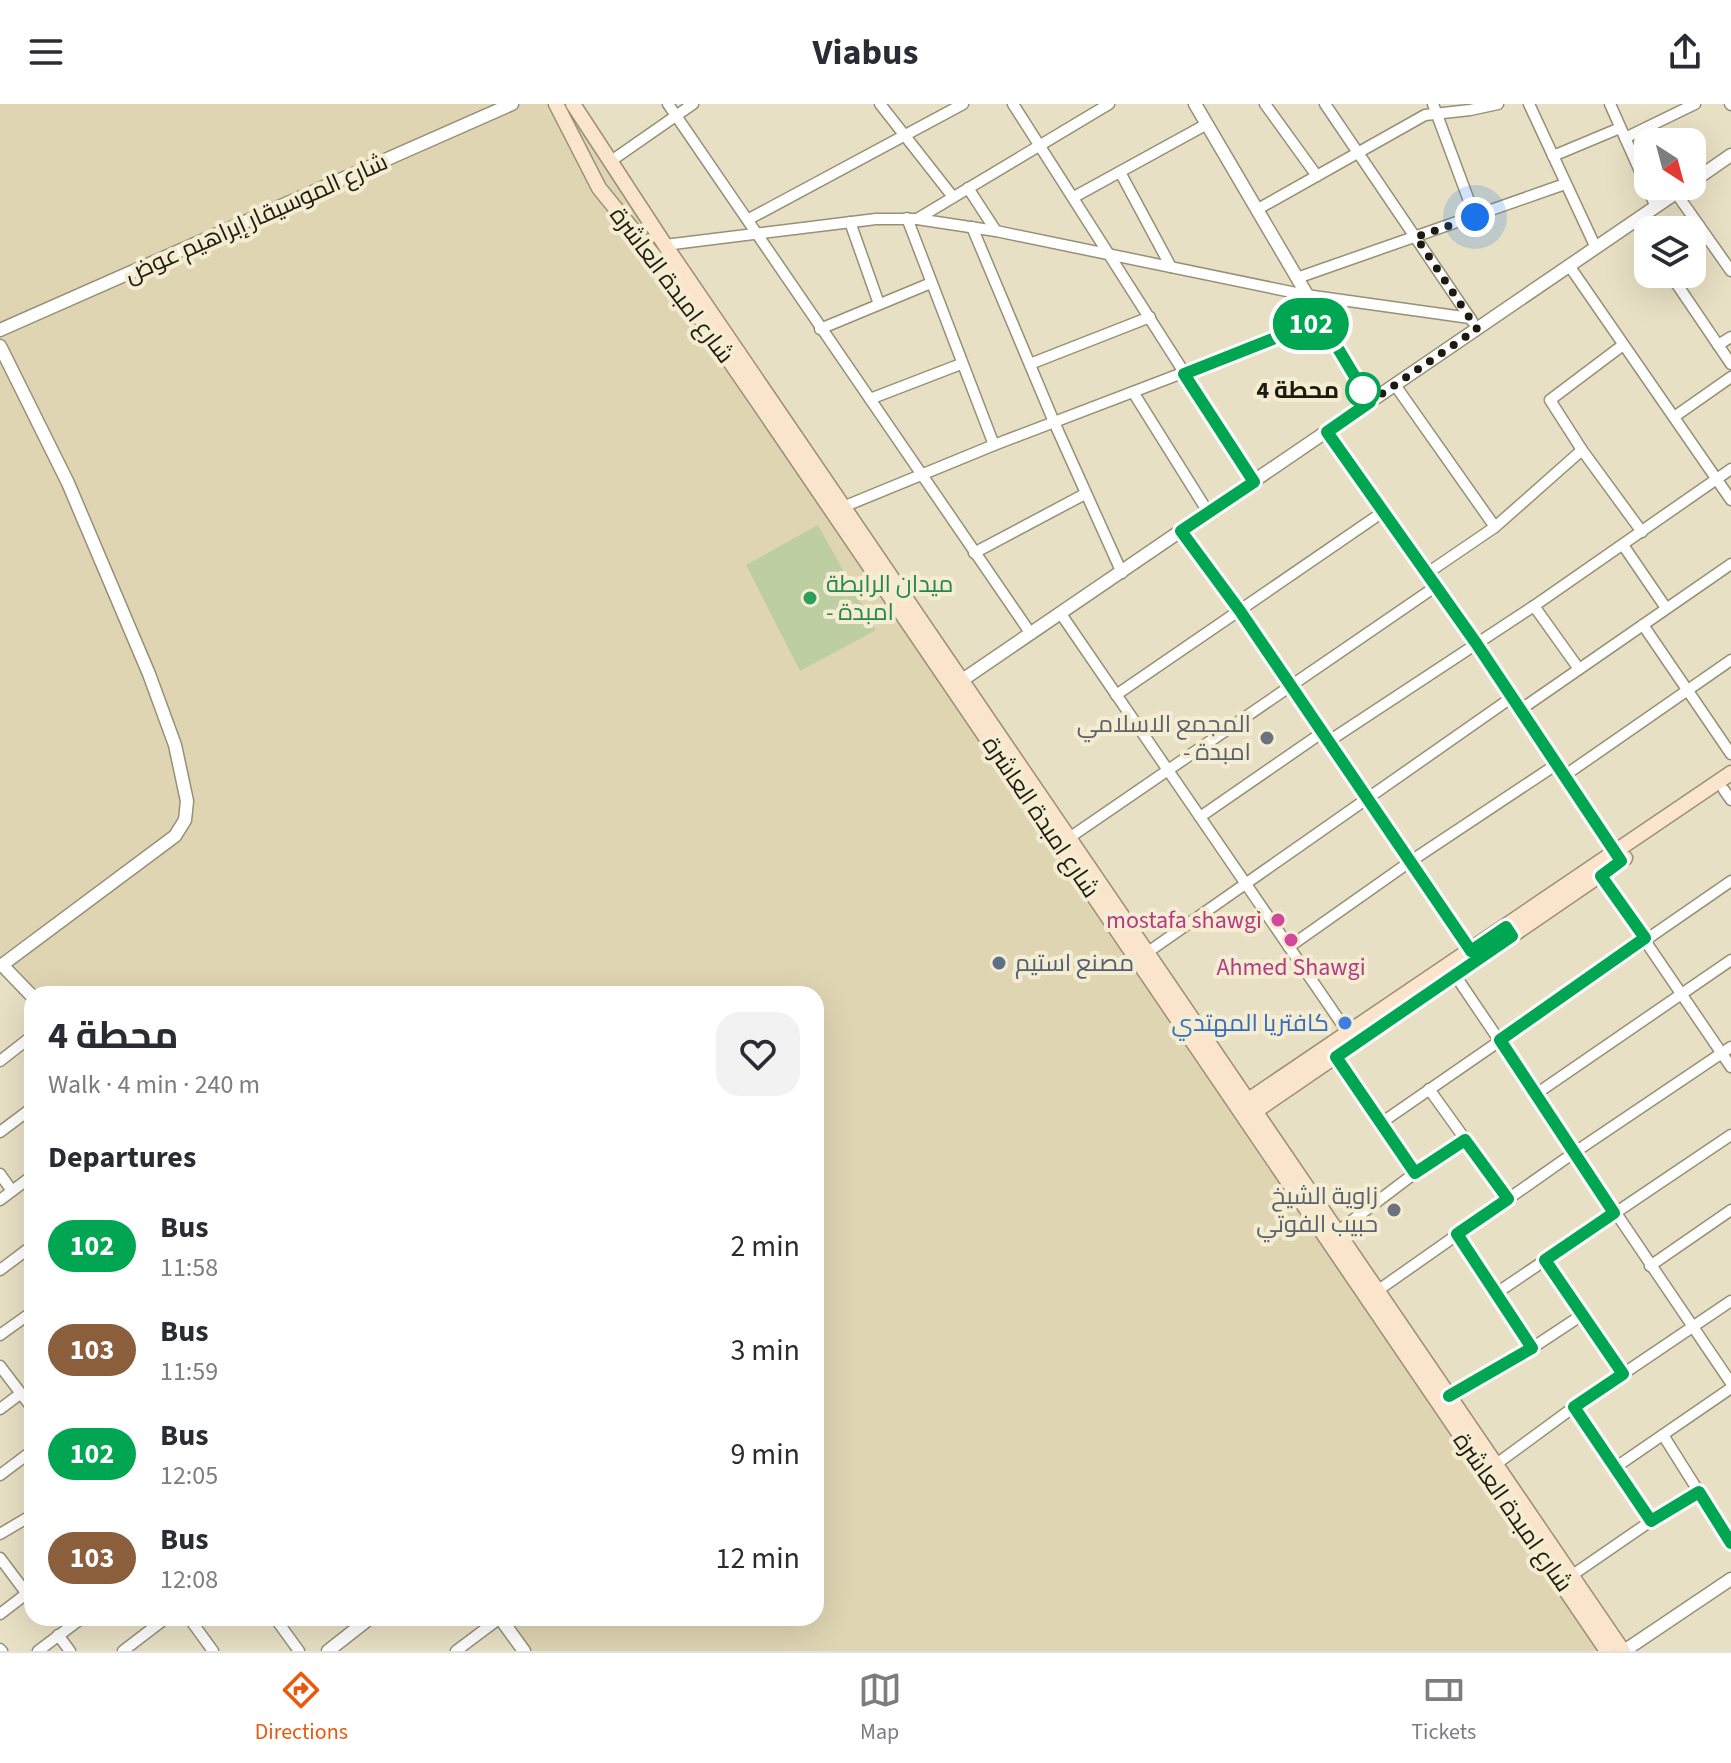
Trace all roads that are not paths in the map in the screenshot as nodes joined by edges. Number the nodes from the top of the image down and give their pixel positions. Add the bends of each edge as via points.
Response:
1 (512, 104) edge
2 (556, 104) edge
3 (573, 104) edge
4 (668, 104) edge
5 (693, 104) edge
6 (880, 104) edge
7 (963, 104) edge
8 (1013, 104) edge
9 (1109, 104) edge
10 (1195, 104) edge
11 (1265, 104) edge
12 (1325, 104) edge
13 (1498, 104) edge
14 (1529, 104) edge
15 (1610, 104) edge
16 (1695, 104) edge
17 (1435, 108) edge
18 (676, 116) junction
19 (1207, 124) junction
20 (1622, 133) junction
21 (905, 135) junction
22 (1039, 145) junction
23 (1359, 152) junction
24 (1553, 156) junction
25 (1729, 159) edge
26 (611, 161) junction
27 (1120, 172) junction
28 (1706, 173) edge
29 (1317, 176) junction
30 (1565, 184) junction
31 (968, 188) junction
32 (953, 197) junction
33 (1074, 197) junction
34 (1666, 200) edge
35 (1687, 200) edge
36 (1656, 207) junction
37 (1258, 209) junction
38 (1642, 216) edge
39 (1475, 217) junction
40 (749, 219) junction
41 (912, 219) junction
42 (850, 222) junction
43 (1634, 222) edge
44 (972, 227) junction
45 (996, 231) junction
46 (758, 234) junction
47 (1416, 237) junction
48 (665, 245) junction
49 (1596, 248) junction
50 (1110, 255) junction
51 (1171, 267) junction
52 (1570, 267) junction
53 (1731, 270) edge
54 (1297, 278) junction
55 (931, 283) junction
56 (1679, 288) edge
57 (1306, 295) junction
58 (879, 304) junction
59 (1150, 317) junction
60 (1321, 320) junction
61 (1474, 324) junction
62 (820, 329) junction
63 (0, 330) edge
64 (1731, 337) edge
65 (1623, 345) junction
66 (1718, 345) junction
67 (0, 346) edge
68 (961, 364) junction
69 (1030, 364) junction
70 (1731, 364) edge
71 (1184, 374) junction
72 (1731, 377) edge
73 (1395, 385) junction
74 (1133, 392) junction
75 (870, 399) junction
76 (1370, 402) junction
77 (1674, 417) junction
78 (1054, 422) junction
79 (1327, 432) junction
80 (994, 445) junction
81 (1582, 450) junction
82 (1731, 469) edge
83 (921, 474) junction
84 (1717, 479) junction
85 (1254, 482) junction
86 (1085, 494) junction
87 (1731, 500) edge
88 (843, 507) junction
89 (1208, 512) junction
90 (1383, 512) junction
91 (1495, 527) junction
92 (1181, 531) junction
93 (1642, 532) junction
94 (1623, 545) junction
95 (974, 553) junction
96 (1731, 564) edge
97 (1122, 573) junction
98 (1426, 574) junction
99 (1435, 587) junction
100 (1534, 606) junction
101 (1666, 608) junction
102 (1240, 611) junction
103 (1061, 614) junction
104 (1643, 625) junction
105 (1031, 634) junction
106 (1476, 643) junction
107 (1731, 660) edge
108 (1579, 669) junction
109 (958, 683) junction
110 (1291, 685) junction
111 (1687, 689) junction
112 (1116, 695) junction
113 (1511, 698) junction
114 (1520, 710) junction
115 (1326, 737) junction
116 (1731, 754) edge
117 (1557, 764) junction
118 (1167, 771) junction
119 (1731, 773) edge
120 (1564, 776) junction
121 (1729, 791) edge
122 (1369, 798) junction
123 (1200, 817) junction
124 (1069, 838) junction
125 (1619, 857) junction
126 (1411, 861) junction
127 (1601, 876) junction
128 (1731, 881) edge
129 (1245, 883) junction
130 (1509, 932) junction
131 (1645, 938) junction
132 (1289, 947) junction
133 (1471, 951) junction
134 (1148, 952) junction
135 (1731, 960) edge
136 (1455, 975) junction
137 (26, 986) edge
138 (1682, 994) junction
139 (1348, 1033) junction
140 (1500, 1040) junction
141 (24, 1042) edge
142 (1726, 1050) edge
143 (1336, 1057) junction
144 (0, 1061) edge
145 (1731, 1067) edge
146 (1429, 1089) junction
147 (1536, 1094) junction
148 (1248, 1109) junction
149 (24, 1114) edge
150 (1381, 1123) junction
151 (0, 1132) edge
152 (1731, 1135) edge
153 (1465, 1140) junction
154 (1575, 1152) junction
155 (1415, 1173) junction
156 (0, 1174) edge
157 (24, 1182) edge
158 (12, 1191) junction
159 (1508, 1199) junction
160 (0, 1200) edge
161 (1731, 1210) edge
162 (1614, 1213) junction
163 (1337, 1232) junction
164 (1457, 1234) junction
165 (24, 1251) edge
166 (1545, 1260) junction
167 (2, 1264) edge
168 (1650, 1266) junction
169 (1377, 1291) junction
170 (1495, 1294) junction
171 (1731, 1301) edge
172 (1582, 1315) junction
173 (24, 1318) edge
174 (1692, 1327) junction
175 (0, 1335) edge
176 (1532, 1348) junction
177 (0, 1366) edge
178 (1623, 1374) junction
179 (1731, 1386) edge
180 (20, 1394) junction
181 (1449, 1396) junction
182 (24, 1399) edge
183 (1574, 1407) junction
184 (0, 1409) edge
185 (1663, 1435) junction
186 (24, 1457) edge
187 (1495, 1465) junction
188 (1616, 1467) junction
189 (0, 1475) edge
190 (1699, 1492) junction
191 (24, 1520) edge
192 (1651, 1521) junction
193 (0, 1534) edge
194 (1731, 1543) edge
195 (0, 1558) edge
196 (1571, 1576) junction
197 (1731, 1579) edge
198 (24, 1586) edge
199 (24, 1596) edge
200 (0, 1614) edge
201 (71, 1626) edge
202 (156, 1626) edge
203 (195, 1626) edge
204 (281, 1626) edge
205 (360, 1626) edge
206 (489, 1626) edge
207 (506, 1626) edge
208 (58, 1635) junction
209 (38, 1651) edge
210 (70, 1651) edge
211 (123, 1651) edge
212 (213, 1651) edge
213 (299, 1651) edge
214 (328, 1651) edge
215 (456, 1651) edge
216 (524, 1651) edge
217 (1607, 1651) edge
218 (1623, 1651) edge

1 - 63 street, شارع الموسيقار إبراهيم عوض
2 - 109 main road, شارع امبدة العاشرة via 599,188 676,283
3 - 26 main road, شارع امبدة العاشرة
4 - 18 street
5 - 18 street
6 - 21 street
7 - 21 street
8 - 22 street
9 - 22 street
10 - 19 street
11 - 29 street
12 - 23 street
13 - 17 street via 1470,110
14 - 24 street
15 - 20 street
16 - 20 street
17 - 23 street
17 - 39 street
18 - 26 street
18 - 40 street
19 - 27 street
19 - 37 street
20 - 24 street
20 - 36 street
21 - 32 street
21 - 40 street
22 - 31 street
22 - 33 street
23 - 29 street
23 - 47 street
24 - 30 street
25 - 28 street
26 - 48 main road, شارع امبدة العاشرة
27 - 33 street
27 - 51 street
29 - 37 street
30 - 39 street
30 - 49 street
31 - 32 street
31 - 45 street
32 - 41 street
33 - 50 street
34 - 36 street
35 - 53 street
36 - 38 street
37 - 54 street
39 - 47 street
40 - 46 street
41 - 42 street
41 - 44 street
41 - 55 street
42 - 46 street
42 - 58 street
43 - 49 street
44 - 45 street
44 - 69 street
45 - 50 street
46 - 48 street
46 - 62 street
47 - 54 street
47 - 61 street
48 - 88 main road, شارع امبدة العاشرة
49 - 52 street
50 - 51 street
50 - 59 street
51 - 57 street
52 - 61 street
52 - 65 street
54 - 57 street
55 - 58 street
55 - 68 street
56 - 66 street
57 - 60 street
57 - 61 street
58 - 62 street
59 - 69 street
59 - 71 street
60 - 71 street
60 - 76 street
61 - 73 street
62 - 75 street
64 - 66 street
65 - 77 street
65 - 81 street via 1550,400
66 - 70 street
67 - 137 street via 68,483 149,674 175,745 187,801 185,820 175,836 6,962
68 - 75 street
68 - 80 street
69 - 78 street
71 - 74 street
71 - 85 street
72 - 77 street
73 - 76 street
73 - 91 street
74 - 78 street
74 - 89 street
75 - 83 street
76 - 79 street
77 - 84 street
78 - 80 street
78 - 86 street
79 - 85 street
79 - 90 street
80 - 83 street
81 - 91 street
81 - 93 street
82 - 84 street
83 - 88 street
83 - 95 street
84 - 87 street
84 - 93 street
85 - 89 street
86 - 95 street
86 - 97 street
88 - 109 main road, شارع امبدة العاشرة
89 - 92 street
90 - 98 street
90 - 102 street
91 - 98 street
92 - 97 street
92 - 102 street
93 - 94 street
94 - 100 street
94 - 101 street
95 - 105 street
96 - 101 street
97 - 103 street
98 - 99 street
99 - 106 street
99 - 110 street
100 - 106 street
100 - 108 street
101 - 104 street
102 - 110 street
102 - 112 street
103 - 105 street
103 - 112 street
104 - 108 street
104 - 111 street
105 - 109 street
106 - 113 street
106 - 115 street
107 - 111 street
108 - 114 street
109 - 124 main road, شارع امبدة العاشرة
109 - 148 main road, شارع امبدة العاشرة
110 - 115 street
110 - 118 street
111 - 116 street
111 - 120 street
112 - 118 street
113 - 114 street
113 - 122 street
114 - 117 street
115 - 122 street
115 - 123 street
117 - 120 street
117 - 126 street
118 - 123 street
118 - 124 street
119 - 125 main road
120 - 125 street
121 - 125 main road
122 - 126 street
122 - 129 street
123 - 129 street
124 - 134 main road, شارع امبدة العاشرة
125 - 127 main road
125 - 130 main road
126 - 132 street
126 - 133 street
127 - 130 main road
127 - 131 street
128 - 131 street
129 - 132 street
129 - 134 street
130 - 133 main road
130 - 136 main road
131 - 138 street
131 - 140 street
132 - 139 street
133 - 139 main road
134 - 148 main road, شارع امبدة العاشرة
135 - 138 street
136 - 140 street
136 - 143 main road
138 - 142 street
138 - 147 street
139 - 148 main road
140 - 146 street
140 - 147 street
141 - 144 street
142 - 145 street
142 - 154 street
143 - 148 main road
143 - 150 street
146 - 150 street
146 - 153 street
147 - 154 street
148 - 163 main road, شارع امبدة العاشرة
148 - 217 main road, شارع امبدة العاشرة via 1263,1148
149 - 151 street
150 - 155 street
152 - 162 street
153 - 155 street
153 - 159 street
154 - 159 street
154 - 162 street
155 - 163 street
156 - 158 street
157 - 158 street
158 - 160 street
159 - 164 street
161 - 168 street
162 - 166 street
162 - 168 street
163 - 169 main road, شارع امبدة العاشرة
164 - 169 street
164 - 170 street
165 - 167 street
166 - 170 street
166 - 172 street
168 - 174 street
169 - 181 main road, شارع امبدة العاشرة
170 - 176 street
171 - 174 street
172 - 176 street
172 - 178 street
173 - 175 street
174 - 178 street
174 - 179 street
176 - 181 street
177 - 180 street
178 - 183 street
179 - 185 street
180 - 182 street
180 - 184 street
181 - 187 main road, شارع امبدة العاشرة
183 - 187 street
183 - 188 street
185 - 188 street
185 - 190 street
186 - 189 street
187 - 196 main road, شارع امبدة العاشرة
188 - 192 street
190 - 192 street
190 - 194 street
191 - 193 street
192 - 196 street
195 - 198 street
196 - 218 main road, شارع امبدة العاشرة
197 - 218 street
199 - 200 street
201 - 208 street
202 - 211 street
203 - 212 street
204 - 213 street
205 - 214 street
206 - 215 street
207 - 216 street
208 - 209 street
208 - 210 street

